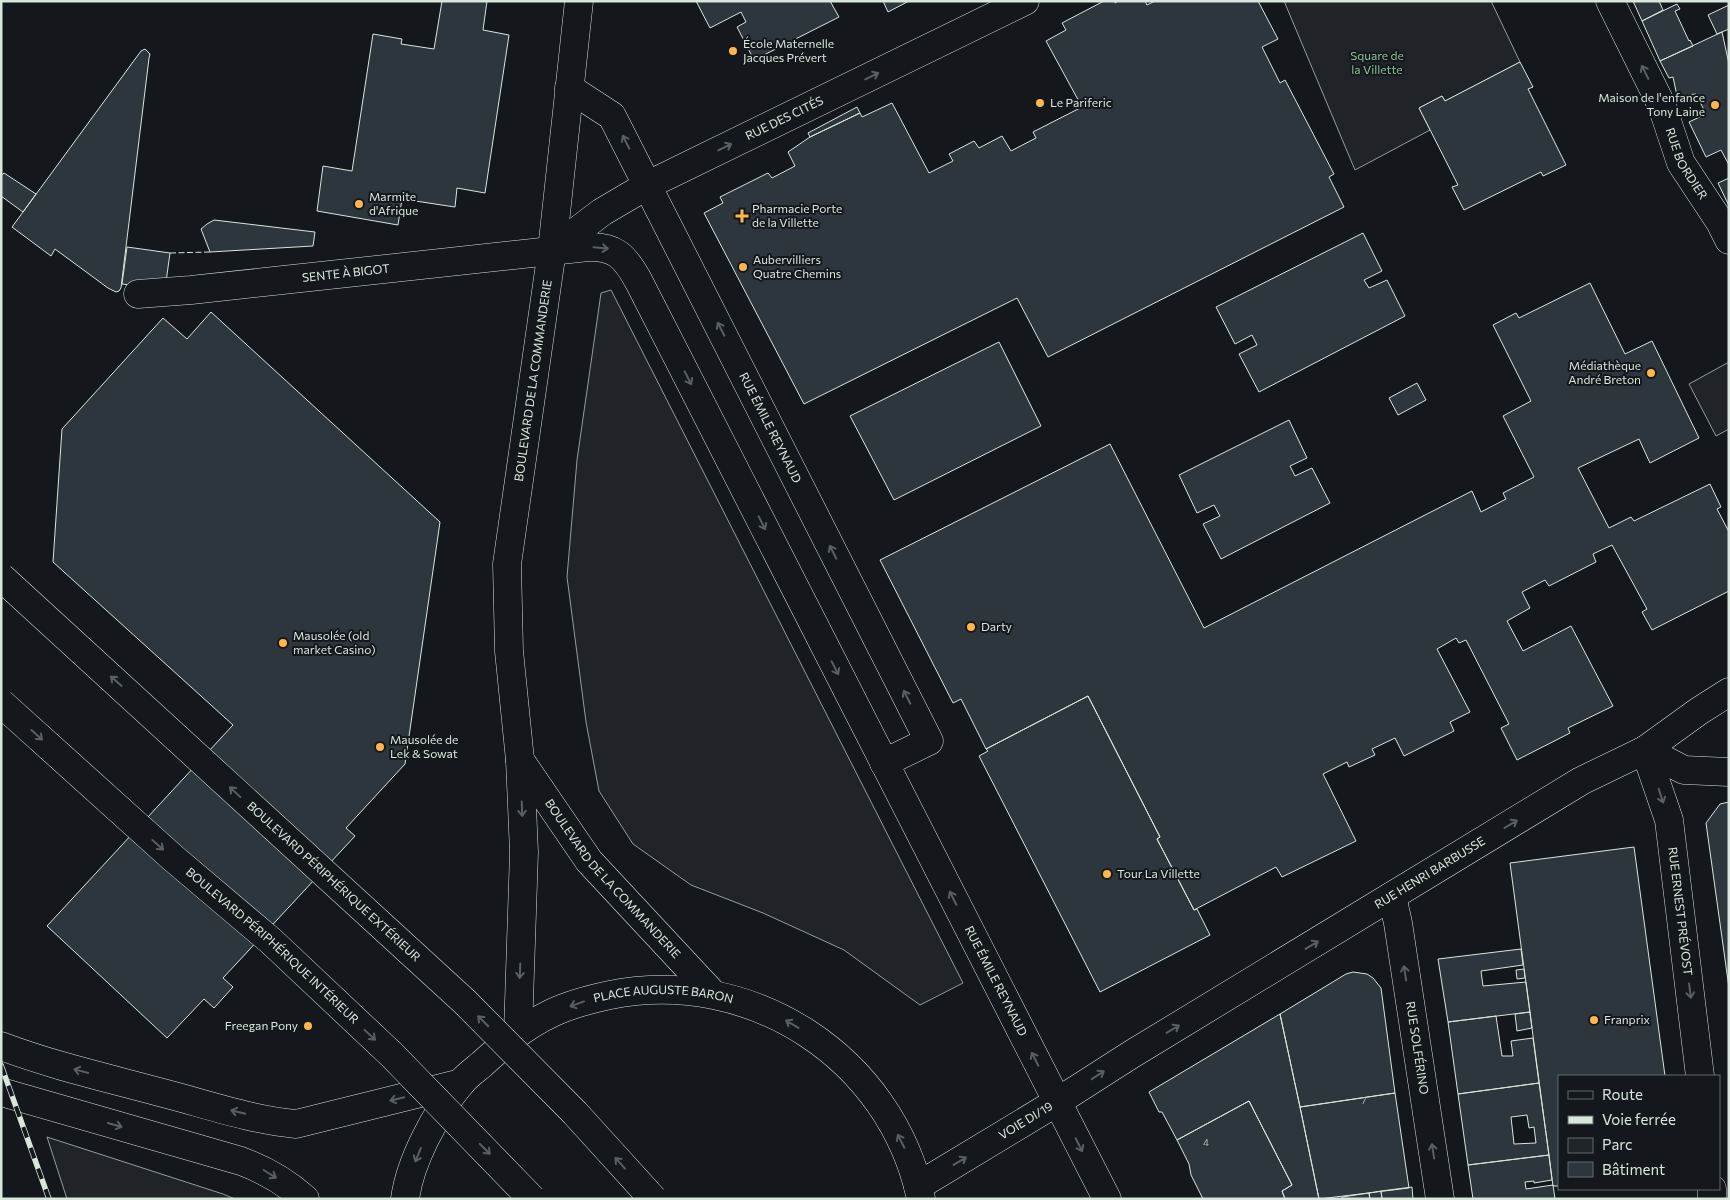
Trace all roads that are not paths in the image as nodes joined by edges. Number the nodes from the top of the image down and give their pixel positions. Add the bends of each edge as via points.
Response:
1 (579, 1) edge
2 (1025, 1) edge
3 (1610, 1) edge
4 (568, 88) junction
5 (648, 185) junction
6 (1729, 240) edge
7 (552, 250) junction
8 (138, 294) dead end
9 (1, 577) edge
10 (1729, 692) edge
11 (1, 703) edge
12 (1645, 750) junction
13 (520, 760) junction
14 (884, 764) junction
15 (1729, 772) edge
16 (1392, 896) junction
17 (712, 993) junction
18 (518, 1032) junction
19 (1, 1046) edge
20 (1132, 1054) joint
21 (1700, 1075) edge
22 (461, 1083) junction
23 (1, 1092) edge
24 (1057, 1102) junction
25 (920, 1192) edge
26 (305, 1199) edge
27 (405, 1199) edge
28 (532, 1199) edge
29 (653, 1199) edge
30 (1107, 1199) edge
31 (1440, 1199) edge

1 - 4 main road, BOULEVARD DE LA COMMANDERIE
5 -> 2 main road, RUE DES CITÉS
6 -> 3 main road, RUE BORDIER via 1681,163 1662,106
5 -> 4 main road, RUE ÉMILE REYNAUD via 612,116
4 - 7 main road, BOULEVARD DE LA COMMANDERIE
5 - 7 main road, RUE DES CITÉS via 602,212
14 -> 5 main road, RUE ÉMILE REYNAUD via 929,741
7 - 8 main road, SENTE À BIGOT
7 - 13 main road, BOULEVARD DE LA COMMANDERIE via 507,564 509,651
7 -> 14 main road, RUE ÉMILE REYNAUD via 605,248 619,254 629,264
29 -> 9 main road, BOULEVARD PÉRIPHÉRIQUE EXTÉRIEUR, bridge via 575,1113 465,1002
10 - 12 main road, RUE HENRI BARBUSSE
11 -> 28 main road, BOULEVARD PÉRIPHÉRIQUE INTÉRIEUR, bridge via 278,948 392,1055
12 - 15 main road via 1684,770
16 -> 12 main road, RUE HENRI BARBUSSE via 1581,781
12 -> 21 main road, RUE ERNEST PRÉVOST via 1668,820
13 - 17 main road, BOULEVARD DE LA COMMANDERIE via 589,861
13 -> 18 main road, BOULEVARD DE LA COMMANDERIE via 524,864
24 -> 14 main road, RUE ÉMILE REYNAUD
20 -> 16 main road, RUE HENRI BARBUSSE
31 -> 16 main road, RUE SOLFÉRINO
17 -> 18 main road, PLACE AUGUSTE BARON via 671,989 615,994 553,1012
25 -> 17 main road, PLACE AUGUSTE BARON via 890,1118 843,1060 814,1036 782,1017
18 - 22 main road, PLACE AUGUSTE BARON
22 -> 19 main road via 296,1124 212,1106 33,1058
24 -> 20 main road, VOIE DI/19
22 -> 27 main road, PLACE AUGUSTE BARON via 436,1117 418,1154
23 -> 26 main road via 241,1161 261,1169
25 -> 24 main road, VOIE DI/19
24 -> 30 main road, RUE ÉMILE REYNAUD

